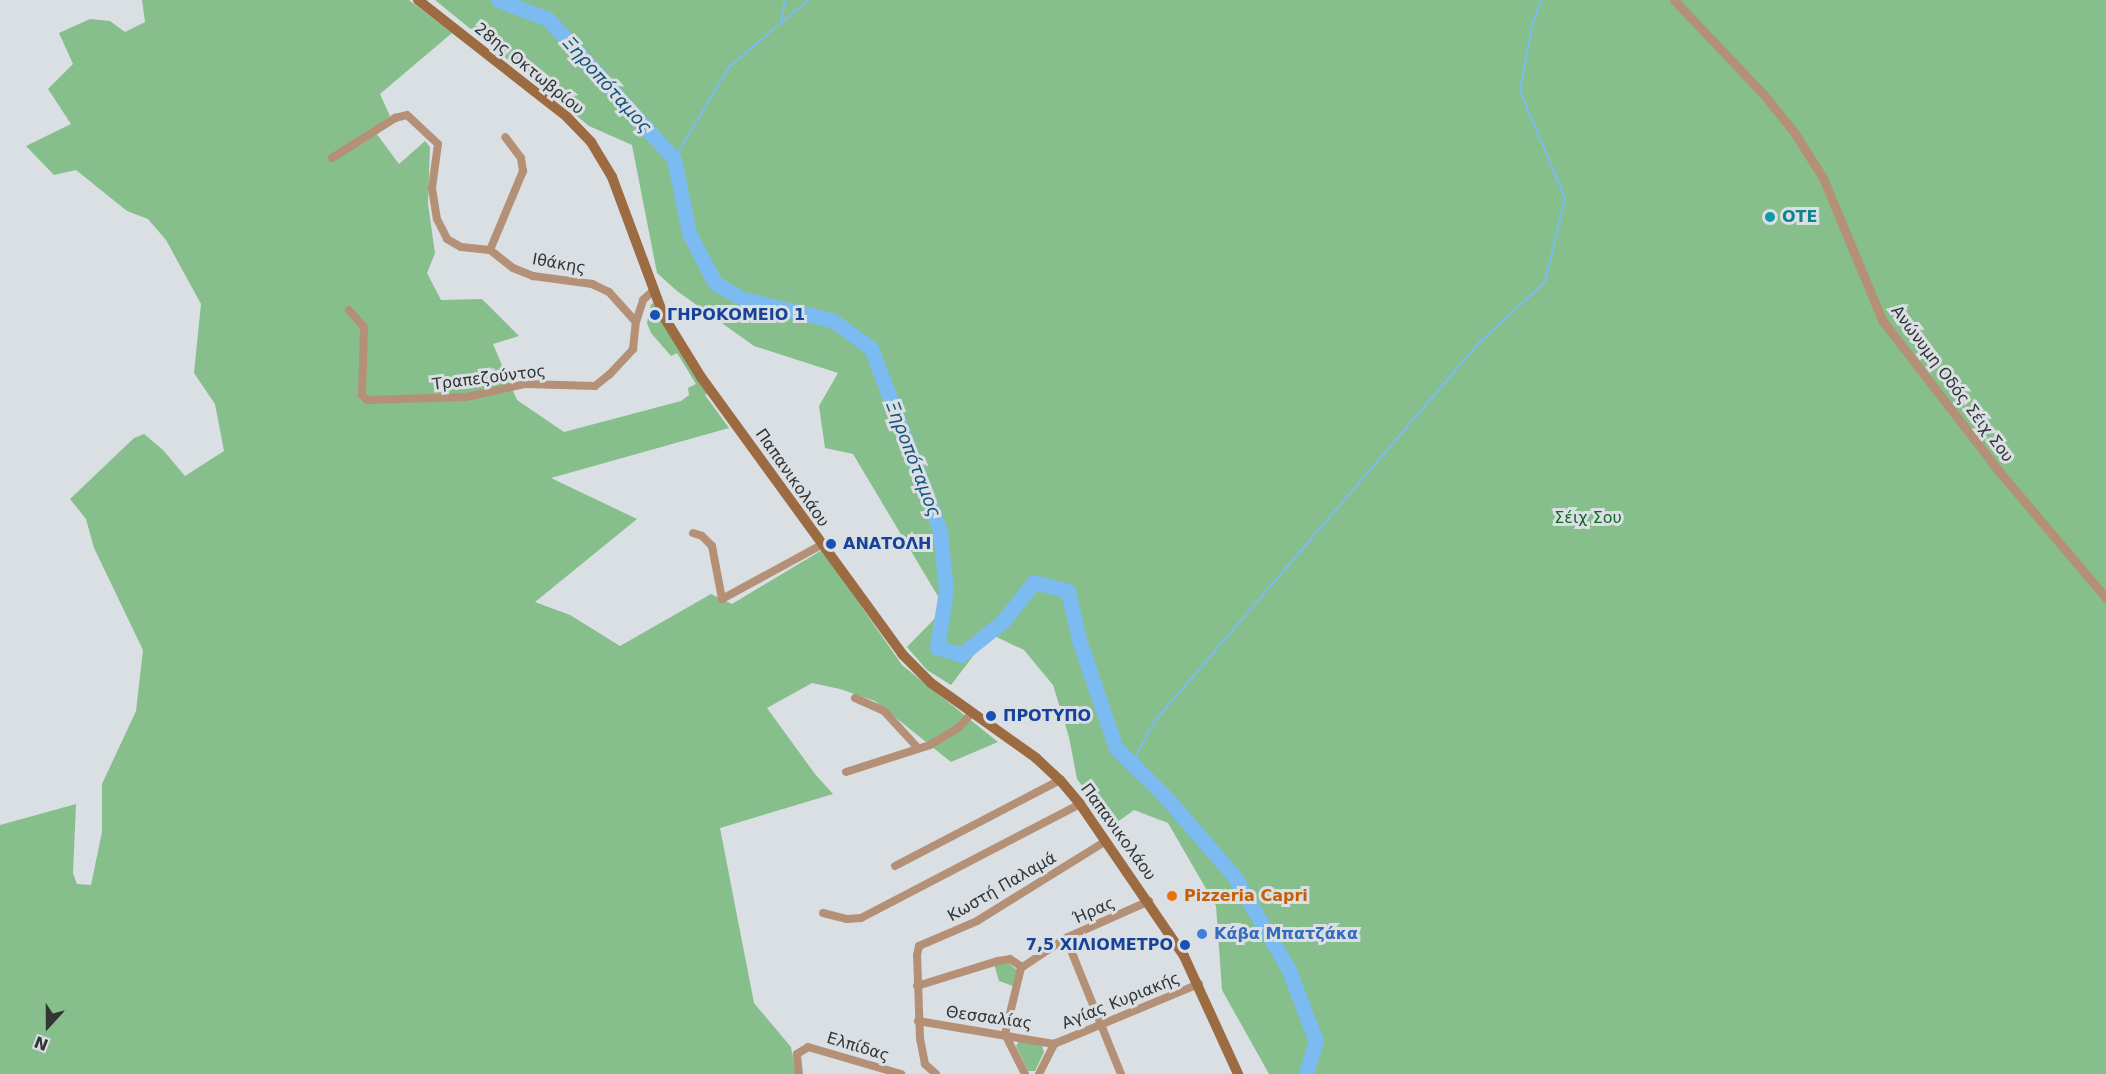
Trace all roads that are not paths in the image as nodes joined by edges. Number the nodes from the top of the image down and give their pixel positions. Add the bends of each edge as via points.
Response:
1 (418, 0) edge
2 (1674, 0) edge
3 (505, 137) dead end
4 (591, 142) joint
5 (332, 158) dead end
6 (490, 250) junction
7 (653, 291) junction
8 (349, 310) dead end
9 (636, 322) junction
10 (693, 533) dead end
11 (821, 545) junction
12 (2106, 598) edge
13 (855, 698) dead end
14 (972, 713) junction
15 (917, 747) junction
16 (846, 772) dead end
17 (1060, 780) junction
18 (1080, 804) junction
19 (1106, 841) junction
20 (895, 866) dead end
21 (1149, 901) junction
22 (823, 913) dead end
23 (1066, 938) junction
24 (1022, 967) junction
25 (1198, 984) junction
26 (917, 986) junction
27 (918, 1021) junction
28 (1103, 1024) junction
29 (1005, 1034) junction
30 (1054, 1044) junction
31 (799, 1074) edge
32 (901, 1074) edge
33 (936, 1074) edge
34 (1025, 1074) edge
35 (1039, 1074) edge
36 (1121, 1074) edge
37 (1238, 1074) edge

1 - 4 main road, 28ης Οκτωβρίου via 567,117
2 - 12 street, Ανώνυμη Οδός Σέιχ Σου via 1794,132 1823,178 1882,320 1997,470
3 - 6 street via 520,158 523,171
4 - 7 main road, Παπανικολάου via 612,177
5 - 6 street via 395,118 407,115 438,144 432,188 443,235 461,247
6 - 9 street, Ιθάκης via 513,268 532,276 592,284 609,292
7 - 9 street via 643,300
7 - 11 main road, Παπανικολάου via 689,360
8 - 9 street, Τραπεζούντος via 364,327 362,394 367,400 466,397 525,384 595,386 633,349
10 - 11 street via 712,546 722,599
11 - 14 main road, Παπανικολάου via 909,662
13 - 15 street via 884,711
14 - 15 street via 942,739
14 - 17 main road, Παπανικολάου
15 - 16 street
17 - 18 main road, Παπανικολάου
17 - 20 street
18 - 19 main road, Παπανικολάου
18 - 22 street via 861,918
19 - 21 main road, Παπανικολάου
19 - 26 street, Κωστή Παλαμά via 977,921 922,943 917,952
21 - 23 street, Ήρας
21 - 25 main road, Παπανικολάου
23 - 24 street, Ήρας
23 - 28 street
24 - 26 street via 1010,959 998,961
24 - 29 street
25 - 28 street, Αγίας Κυριακής
25 - 37 main road, Παπανικολάου
26 - 27 street, Κωστή Παλαμά
27 - 29 street, Θεσσαλίας
27 - 33 street, Κωστή Παλαμά via 925,1064
28 - 30 street, Αγίας Κυριακής
28 - 36 street
29 - 30 street, Θεσσαλίας
29 - 34 street
30 - 35 street
31 - 32 street, Ελπίδας via 796,1057 806,1048

